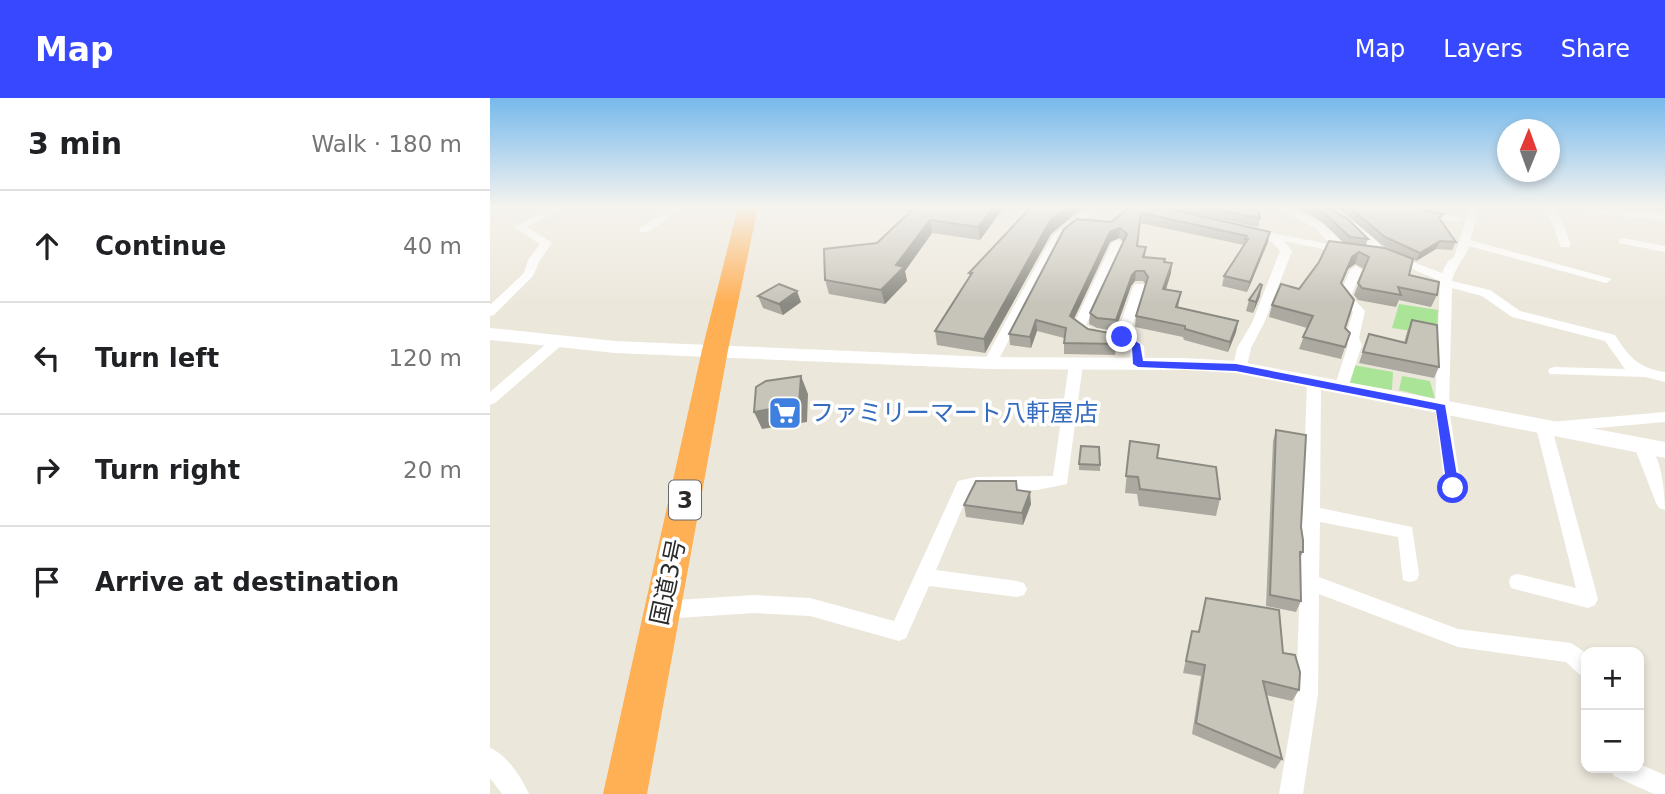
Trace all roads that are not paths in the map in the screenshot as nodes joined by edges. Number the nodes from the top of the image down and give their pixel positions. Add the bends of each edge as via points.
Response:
1 (540, 239) edge
2 (741, 239) edge
3 (1056, 239) edge
4 (1277, 239) edge
5 (1291, 239) edge
6 (1332, 239) edge
7 (1368, 239) edge
8 (1563, 239) edge
9 (1463, 241) joint
10 (1623, 241) dead end
11 (1118, 243) dead end
12 (1565, 245) dead end
13 (1665, 249) edge
14 (1343, 251) junction
15 (1383, 254) junction
16 (1356, 270) dead end
17 (1606, 279) dead end
18 (1446, 281) junction
19 (1139, 287) dead end
20 (490, 312) edge
21 (490, 334) edge
22 (1122, 337) junction
23 (558, 341) junction
24 (716, 350) junction
25 (990, 363) junction
26 (1076, 364) junction
27 (1138, 364) junction
28 (1236, 368) junction
29 (1555, 371) dead end
30 (1643, 374) junction
31 (1665, 377) edge
32 (1314, 383) junction
33 (1341, 388) junction
34 (490, 400) edge
35 (1441, 408) junction
36 (1665, 417) edge
37 (1544, 427) junction
38 (1642, 446) junction
39 (1665, 450) edge
40 (1453, 488) dead end
41 (1665, 503) edge
42 (1311, 513) junction
43 (1410, 574) dead end
44 (924, 577) junction
45 (1309, 582) junction
46 (1518, 582) dead end
47 (1017, 589) dead end
48 (662, 610) junction
49 (1581, 662) edge
50 (490, 759) edge
51 (1633, 773) edge
52 (1665, 787) edge
53 (517, 794) edge
54 (625, 794) edge
55 (1292, 794) edge

1 - 20 street via 546,243 528,274
2 - 24 highway, 国道3号 / 3
3 - 25 street
4 - 28 street via 1286,251
5 - 14 street
6 - 14 street
7 - 15 street
8 - 12 street
9 - 17 street
9 - 18 street
10 - 13 street
11 - 22 street via 1079,327 1086,334
14 - 15 street
15 - 18 street
16 - 33 street via 1345,296 1359,311
18 - 30 street via 1486,293 1516,314 1610,338 1623,362
18 - 35 street
19 - 22 street
21 - 23 street
22 - 27 street via 1137,346
23 - 24 street
23 - 34 street
24 - 25 street
24 - 48 highway, 国道3号 / 3
25 - 26 street
26 - 27 street
26 - 44 street via 1061,480 1043,486 964,485
27 - 28 street
28 - 32 street
29 - 30 street
30 - 31 street
32 - 33 street
32 - 42 street
33 - 35 street
35 - 37 street
35 - 40 street
36 - 37 street
37 - 38 street
37 - 46 street via 1588,599
38 - 39 street
38 - 41 street
42 - 43 street via 1406,532
42 - 45 street
44 - 47 street
44 - 48 street via 899,632 810,607 754,604
45 - 49 street via 1458,638 1571,653
45 - 55 street via 1307,694
48 - 54 highway, 国道3号 / 3
50 - 53 street
51 - 52 street

